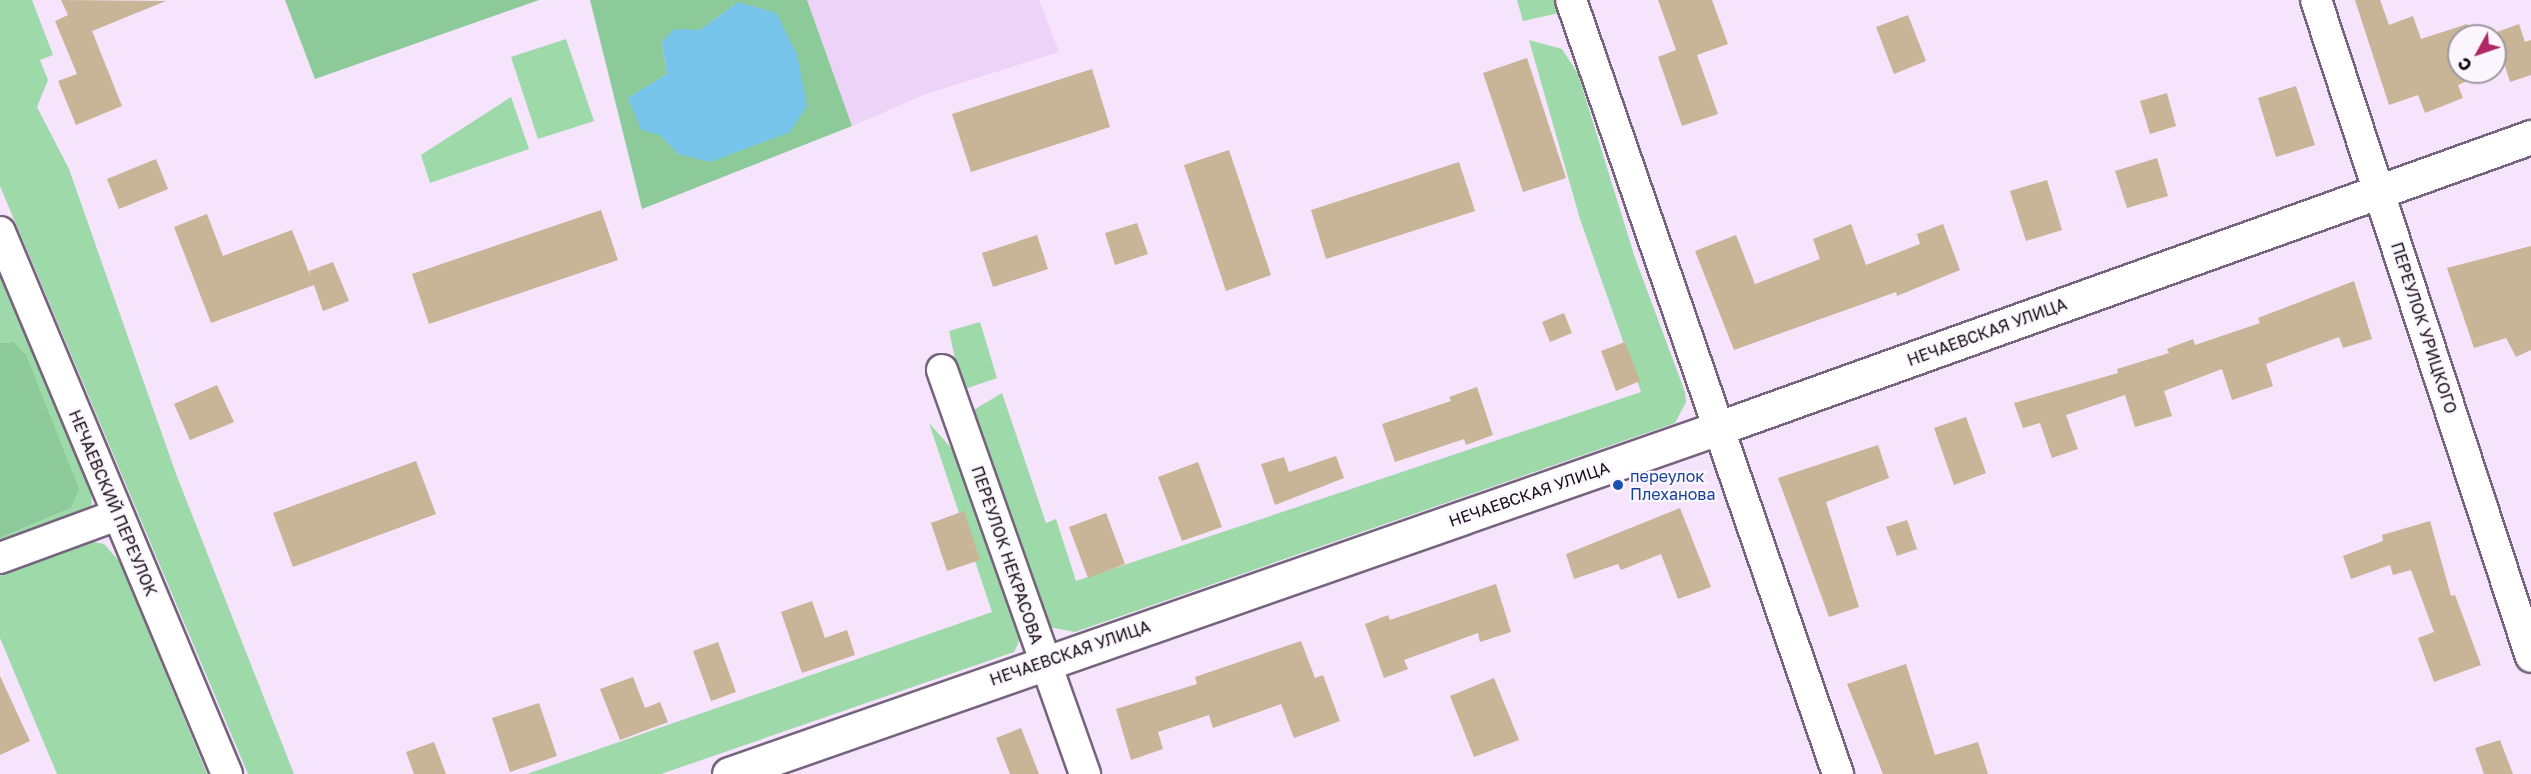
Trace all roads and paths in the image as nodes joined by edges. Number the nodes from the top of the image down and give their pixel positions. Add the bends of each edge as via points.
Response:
1 (1571, 0) edge
2 (2316, 0) edge
3 (2531, 137) edge
4 (2380, 191) junction
5 (0, 232) edge
6 (942, 370) dead end
7 (1716, 429) junction
8 (117, 515) junction
9 (0, 558) edge
10 (2531, 657) edge
11 (1045, 661) junction
12 (227, 774) edge
13 (729, 774) edge
14 (1085, 774) edge
15 (1838, 774) edge

1 - 7 street
2 - 4 street, ПЕРЕУЛОК УРИЦКОГО
3 - 4 street, НЕЧАЕВСКАЯ УЛИЦА
4 - 7 street, НЕЧАЕВСКАЯ УЛИЦА
4 - 10 street, ПЕРЕУЛОК УРИЦКОГО
5 - 8 street, НЕЧАЕВСКИЙ ПЕРЕУЛОК
6 - 11 street, ПЕРЕУЛОК НЕКРАСОВА
7 - 11 street, НЕЧАЕВСКАЯ УЛИЦА
7 - 15 street
8 - 9 street
8 - 12 street, НЕЧАЕВСКИЙ ПЕРЕУЛОК
11 - 13 street, НЕЧАЕВСКАЯ УЛИЦА
11 - 14 street, ПЕРЕУЛОК НЕКРАСОВА

